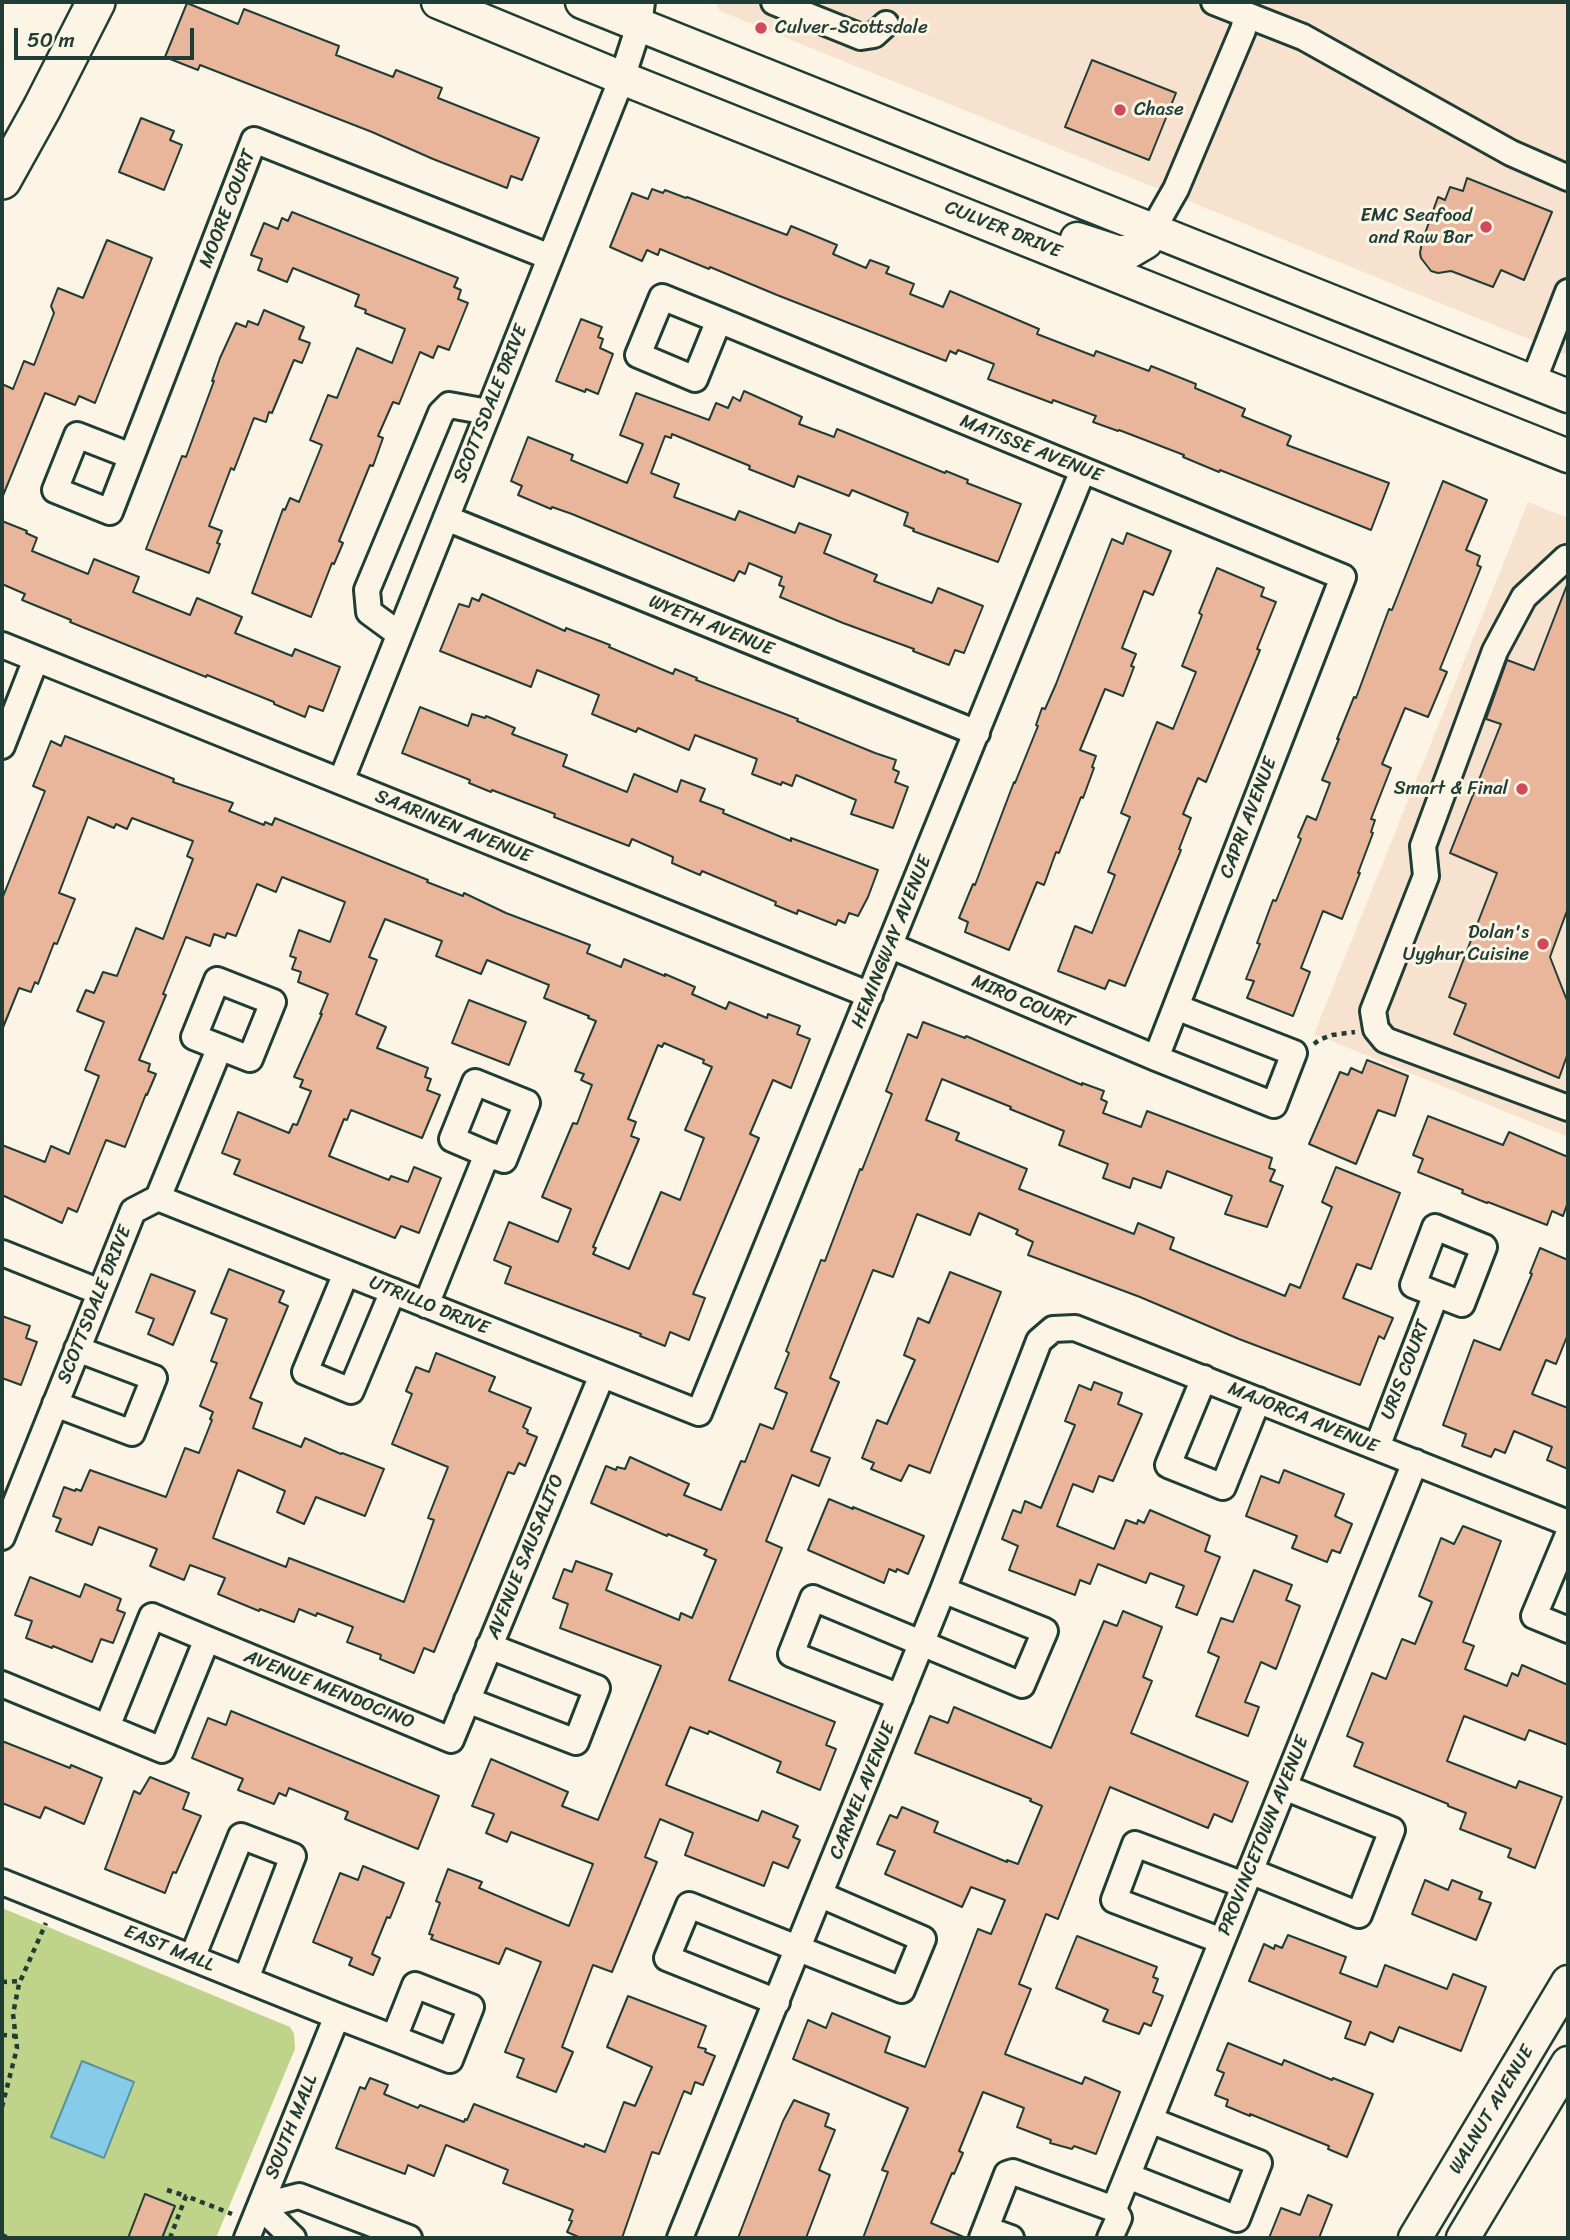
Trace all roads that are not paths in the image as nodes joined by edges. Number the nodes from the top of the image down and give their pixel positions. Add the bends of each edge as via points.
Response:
1 (96, 2) edge
2 (438, 2) edge
3 (582, 2) edge
4 (774, 2) edge
5 (1214, 2) edge
6 (646, 10) edge
7 (1247, 15) junction
8 (886, 24) dead end
9 (622, 78) junction
10 (1568, 178) edge
11 (2, 180) edge
12 (985, 223) junction
13 (1152, 231) junction
14 (550, 257) junction
15 (1568, 292) edge
16 (719, 320) dead end
17 (1532, 382) junction
18 (1568, 396) edge
19 (488, 412) junction
20 (131, 456) dead end
21 (1568, 456) edge
22 (1083, 470) junction
23 (446, 518) junction
24 (1568, 559) edge
25 (1342, 577) joint
26 (399, 635) junction
27 (2, 645) edge
28 (36, 659) junction
29 (977, 733) junction
30 (2, 746) edge
31 (341, 781) junction
32 (891, 946) junction
33 (870, 995) junction
34 (1176, 1007) junction
35 (220, 1047) dead end
36 (1156, 1058) junction
37 (1568, 1108) edge
38 (488, 1154) dead end
39 (158, 1198) junction
40 (2, 1253) edge
41 (346, 1273) junction
42 (393, 1291) junction
43 (100, 1292) junction
44 (1436, 1294) dead end
45 (426, 1305) junction
46 (1039, 1341) joint
47 (78, 1349) junction
48 (602, 1374) junction
49 (1204, 1378) junction
50 (1258, 1400) junction
51 (55, 1404) junction
52 (699, 1413) joint
53 (1377, 1447) junction
54 (1415, 1462) junction
55 (1568, 1523) edge
56 (1568, 1535) edge
57 (2, 1537) edge
58 (943, 1590) junction
59 (1568, 1630) edge
60 (207, 1639) junction
61 (922, 1643) junction
62 (489, 1646) junction
63 (2, 1684) edge
64 (900, 1697) junction
65 (467, 1700) junction
66 (107, 1727) junction
67 (451, 1740) joint
68 (1284, 1787) junction
69 (1247, 1878) junction
70 (2, 1882) edge
71 (821, 1895) junction
72 (1222, 1941) junction
73 (798, 1950) junction
74 (192, 1958) junction
75 (246, 1979) junction
76 (1568, 1982) edge
77 (777, 2002) junction
78 (337, 2015) junction
79 (394, 2038) dead end
80 (1568, 2063) edge
81 (1150, 2120) junction
82 (1128, 2176) junction
83 (1114, 2209) junction
84 (253, 2222) edge
85 (984, 2233) edge
86 (293, 2238) edge
87 (409, 2238) edge
88 (681, 2238) edge
89 (1012, 2238) edge
90 (1110, 2238) edge
91 (1415, 2238) edge
92 (1463, 2238) edge

1 - 11 highway
2 - 9 main road, CULVER DRIVE
3 - 6 main road
4 - 8 street via 861,37 874,35
5 - 7 street
6 - 9 street, SCOTTSDALE DRIVE
6 - 13 main road
7 - 10 street via 1303,37 1511,153
7 - 13 street via 1176,189
9 - 12 main road, CULVER DRIVE
9 - 14 street, SCOTTSDALE DRIVE
12 - 13 main road via 1019,219 1117,252 1136,249
12 - 21 main road, CULVER DRIVE
13 - 17 main road
14 - 19 street, SCOTTSDALE DRIVE
14 - 20 street, MOORE COURT via 254,140
15 - 17 street
16 - 22 street, MATISSE AVENUE
17 - 18 main road
19 - 23 street, SCOTTSDALE DRIVE
19 - 26 street via 449,405 441,413 367,590 369,612
22 - 25 street, MATISSE AVENUE
22 - 29 street, HEMINGWAY AVENUE
23 - 26 street, SCOTTSDALE DRIVE
23 - 29 street, WYETH AVENUE
24 - 37 street via 1524,597 1495,651 1423,846 1426,876 1373,1011 1376,1029 1385,1041
25 - 34 street, CAPRI AVENUE
26 - 31 street, SCOTTSDALE DRIVE
27 - 28 street, SAARINEN AVENUE
28 - 30 street
28 - 31 street, SAARINEN AVENUE
29 - 32 street, HEMINGWAY AVENUE
31 - 33 street, SAARINEN AVENUE
32 - 33 street, HEMINGWAY AVENUE
32 - 36 street, MIRO COURT
33 - 52 street, HEMINGWAY AVENUE
34 - 36 street, CAPRI AVENUE
34 - 36 street, MIRO COURT via 1294,1054 1274,1105
35 - 39 street
38 - 45 street
39 - 41 street, UTRILLO DRIVE
39 - 43 street, SCOTTSDALE DRIVE via 133,1211
40 - 43 street
41 - 42 street, UTRILLO DRIVE
41 - 42 street via 305,1372 351,1391
42 - 45 street, UTRILLO DRIVE
43 - 47 street, SCOTTSDALE DRIVE
44 - 53 street, URIS COURT
45 - 48 street, UTRILLO DRIVE
46 - 49 street, MAJORCA AVENUE via 1053,1329 1075,1328
46 - 58 street, CARMEL AVENUE
47 - 51 street, SCOTTSDALE DRIVE
47 - 51 street via 154,1378 132,1433
48 - 52 street, UTRILLO DRIVE
48 - 62 street, AVENUE SAUSALITO
49 - 50 street, MAJORCA AVENUE
49 - 50 street via 1168,1465 1223,1488
50 - 53 street, MAJORCA AVENUE
51 - 57 street, SCOTTSDALE DRIVE
53 - 54 street, MAJORCA AVENUE
54 - 55 street, MAJORCA AVENUE
54 - 68 street, PROVINCETOWN AVENUE
56 - 59 street via 1534,1616
58 - 61 street, CARMEL AVENUE
58 - 61 street via 1045,1631 1022,1685
60 - 66 street via 162,1750
60 - 66 street, AVENUE MENDOCINO via 152,1616
60 - 67 street, AVENUE MENDOCINO
61 - 64 street, CARMEL AVENUE
61 - 64 street via 813,1598 791,1654
62 - 65 street, AVENUE SAUSALITO
62 - 65 street via 597,1688 576,1742
63 - 66 street
64 - 71 street, CARMEL AVENUE
65 - 67 street, AVENUE SAUSALITO
68 - 69 street, PROVINCETOWN AVENUE
68 - 69 street via 1392,1830 1359,1915
69 - 72 street, PROVINCETOWN AVENUE
69 - 72 street via 1135,1844 1114,1900
70 - 74 street, EAST MALL
71 - 73 street, CARMEL AVENUE
71 - 73 street via 923,1938 902,1990
72 - 81 street, PROVINCETOWN AVENUE
73 - 77 street, CARMEL AVENUE
73 - 77 street via 689,1905 667,1958
74 - 75 street, EAST MALL
74 - 75 street via 241,1836 293,1856
75 - 78 street, EAST MALL
76 - 91 main road, WALNUT AVENUE
77 - 88 street, CARMEL AVENUE
78 - 79 street, EAST MALL
78 - 84 street, SOUTH MALL
80 - 92 main road
81 - 82 street, PROVINCETOWN AVENUE
81 - 82 street via 1259,2163 1237,2219
82 - 83 street, PROVINCETOWN AVENUE
83 - 85 street via 1013,2172 1007,2174
83 - 90 street, PROVINCETOWN AVENUE via 1119,2218
84 - 86 street
84 - 87 street via 299,2196
85 - 89 street

